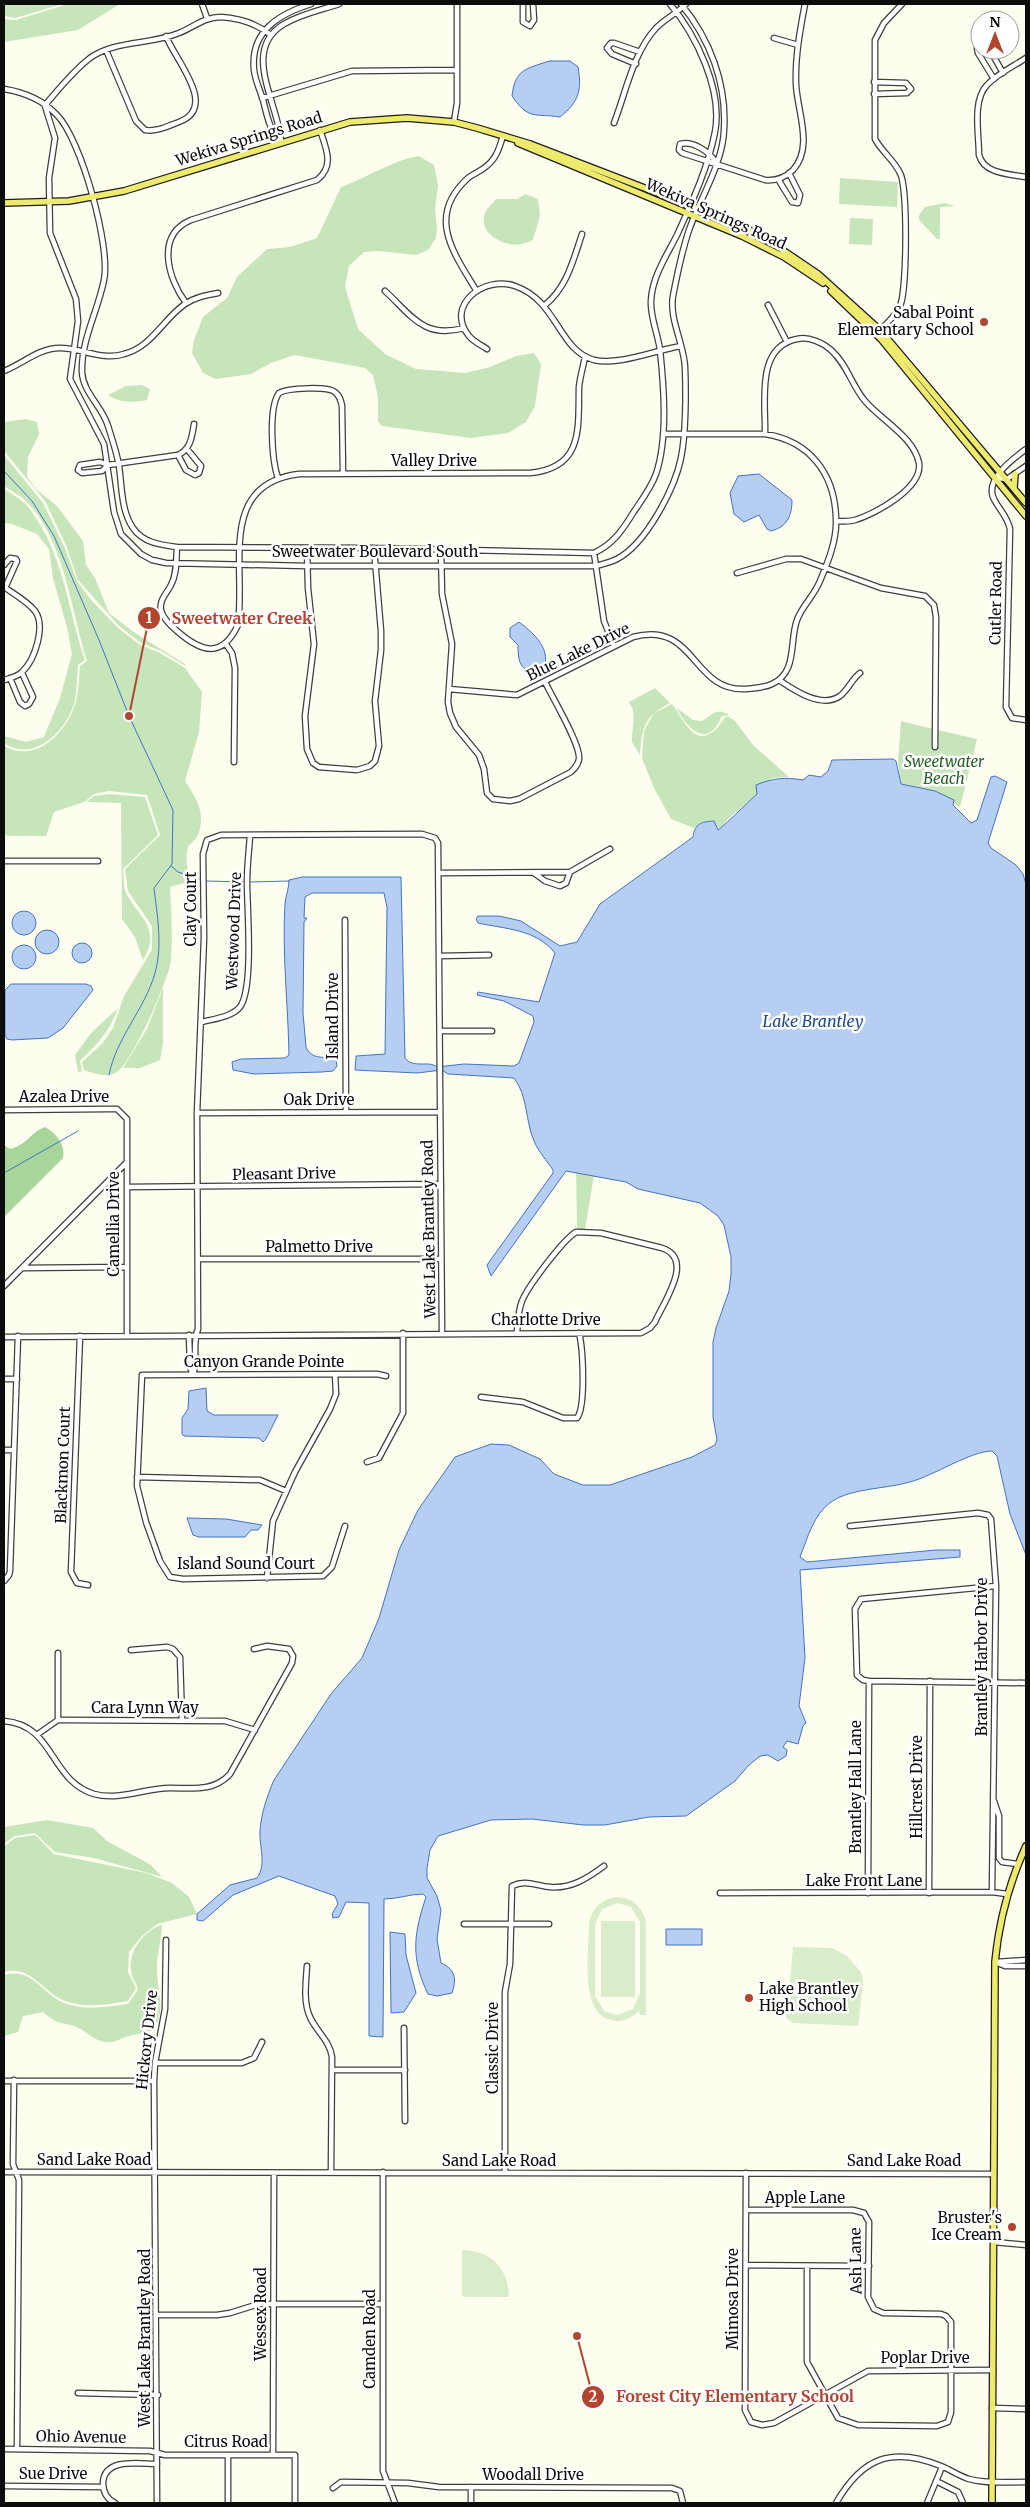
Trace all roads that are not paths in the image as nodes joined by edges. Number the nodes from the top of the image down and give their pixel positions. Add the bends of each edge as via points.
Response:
1 (202, 4) edge
2 (311, 4) edge
3 (339, 4) edge
4 (457, 4) edge
5 (523, 4) edge
6 (533, 4) edge
7 (670, 4) edge
8 (804, 4) edge
9 (902, 4) edge
10 (329, 5) edge
11 (683, 5) edge
12 (676, 12) junction
13 (206, 18) junction
14 (264, 30) junction
15 (271, 35) junction
16 (166, 36) junction
17 (774, 38) dead end
18 (798, 45) junction
19 (106, 50) junction
20 (640, 52) junction
21 (1026, 58) edge
22 (982, 60) edge
23 (996, 60) edge
24 (636, 64) junction
25 (457, 70) junction
26 (1003, 73) junction
27 (719, 77) junction
28 (710, 78) junction
29 (994, 79) junction
30 (874, 82) junction
31 (4, 89) edge
32 (874, 94) junction
33 (271, 95) junction
34 (262, 98) junction
35 (45, 105) junction
36 (454, 122) junction
37 (614, 123) dead end
38 (320, 130) junction
39 (503, 136) junction
40 (280, 142) junction
41 (710, 152) junction
42 (707, 162) junction
43 (716, 162) junction
44 (789, 173) junction
45 (1026, 177) edge
46 (778, 179) junction
47 (93, 198) junction
48 (49, 202) junction
49 (4, 203) edge
50 (690, 206) junction
51 (699, 210) junction
52 (687, 213) junction
53 (696, 216) junction
54 (582, 234) dead end
55 (476, 290) junction
56 (385, 291) dead end
57 (218, 294) dead end
58 (186, 304) junction
59 (545, 305) junction
60 (768, 305) dead end
61 (464, 328) junction
62 (878, 332) junction
63 (787, 342) junction
64 (681, 346) junction
65 (488, 349) dead end
66 (660, 349) junction
67 (72, 350) junction
68 (83, 352) junction
69 (585, 357) junction
70 (4, 371) edge
71 (194, 424) dead end
72 (664, 434) junction
73 (683, 434) junction
74 (765, 434) junction
75 (187, 449) junction
76 (1026, 449) edge
77 (178, 455) junction
78 (118, 464) junction
79 (108, 465) junction
80 (1026, 466) edge
81 (1000, 471) junction
82 (343, 474) junction
83 (1015, 474) junction
84 (278, 478) junction
85 (997, 478) junction
86 (1006, 479) junction
87 (1014, 488) junction
88 (1026, 503) edge
89 (1026, 516) edge
90 (836, 520) junction
91 (177, 547) junction
92 (240, 547) junction
93 (374, 548) junction
94 (307, 549) junction
95 (441, 549) junction
96 (594, 553) junction
97 (175, 563) junction
98 (240, 564) junction
99 (4, 566) edge
100 (307, 566) junction
101 (375, 566) junction
102 (442, 566) junction
103 (596, 566) junction
104 (826, 566) junction
105 (737, 572) dead end
106 (4, 587) edge
107 (225, 643) junction
108 (614, 646) junction
109 (22, 673) junction
110 (860, 673) dead end
111 (10, 678) junction
112 (4, 680) edge
113 (779, 680) junction
114 (544, 682) junction
115 (449, 689) junction
116 (1026, 720) edge
117 (935, 747) dead end
118 (234, 762) dead end
119 (250, 836) junction
120 (610, 849) dead end
121 (4, 860) edge
122 (98, 861) dead end
123 (570, 872) junction
124 (439, 873) junction
125 (533, 873) junction
126 (345, 920) dead end
127 (489, 955) dead end
128 (439, 956) junction
129 (202, 1022) junction
130 (440, 1031) junction
131 (492, 1031) dead end
132 (4, 1110) edge
133 (346, 1112) junction
134 (440, 1112) junction
135 (123, 1113) joint
136 (197, 1113) junction
137 (126, 1163) junction
138 (441, 1184) junction
139 (127, 1187) junction
140 (197, 1188) junction
141 (198, 1259) junction
142 (441, 1259) junction
143 (127, 1267) junction
144 (22, 1268) junction
145 (4, 1286) edge
146 (517, 1332) junction
147 (403, 1333) junction
148 (442, 1333) junction
149 (579, 1333) junction
150 (189, 1335) junction
151 (195, 1335) junction
152 (4, 1336) edge
153 (18, 1336) junction
154 (80, 1336) junction
155 (127, 1336) junction
156 (335, 1374) junction
157 (142, 1375) joint
158 (193, 1375) junction
159 (386, 1376) dead end
160 (4, 1379) edge
161 (17, 1379) junction
162 (481, 1397) dead end
163 (4, 1450) edge
164 (14, 1450) junction
165 (367, 1462) dead end
166 (137, 1477) junction
167 (286, 1491) junction
168 (4, 1519) edge
169 (12, 1519) junction
170 (345, 1526) dead end
171 (850, 1526) dead end
172 (267, 1578) junction
173 (4, 1581) edge
174 (88, 1584) dead end
175 (996, 1586) junction
176 (254, 1649) dead end
177 (131, 1650) dead end
178 (58, 1653) dead end
179 (868, 1681) junction
180 (930, 1681) junction
181 (996, 1683) junction
182 (1026, 1683) edge
183 (4, 1720) edge
184 (58, 1720) junction
185 (182, 1720) junction
186 (255, 1730) junction
187 (38, 1734) junction
188 (993, 1800) junction
189 (1026, 1846) edge
190 (1018, 1864) junction
191 (604, 1866) dead end
192 (992, 1892) junction
193 (720, 1893) dead end
194 (868, 1893) junction
195 (930, 1893) junction
196 (1007, 1894) junction
197 (464, 1924) dead end
198 (511, 1924) junction
199 (549, 1924) dead end
200 (166, 1940) dead end
201 (1026, 1960) edge
202 (995, 1962) junction
203 (306, 1966) dead end
204 (1026, 1966) edge
205 (404, 2028) dead end
206 (262, 2042) dead end
207 (154, 2063) junction
208 (332, 2070) junction
209 (405, 2070) junction
210 (4, 2080) edge
211 (14, 2080) junction
212 (154, 2082) junction
213 (405, 2121) dead end
214 (4, 2172) edge
215 (16, 2172) junction
216 (331, 2172) junction
217 (383, 2172) junction
218 (155, 2173) junction
219 (274, 2173) junction
220 (505, 2173) junction
221 (746, 2173) junction
222 (994, 2174) junction
223 (746, 2210) junction
224 (864, 2213) joint
225 (994, 2242) junction
226 (1026, 2246) edge
227 (746, 2265) junction
228 (807, 2266) junction
229 (869, 2266) junction
230 (273, 2304) junction
231 (383, 2304) junction
232 (158, 2315) junction
233 (951, 2370) junction
234 (993, 2370) junction
235 (78, 2393) dead end
236 (158, 2395) junction
237 (824, 2396) junction
238 (992, 2408) junction
239 (1026, 2409) edge
240 (751, 2422) joint
241 (4, 2449) edge
242 (17, 2449) junction
243 (157, 2453) junction
244 (273, 2454) junction
245 (228, 2455) junction
246 (157, 2464) junction
247 (942, 2467) junction
248 (936, 2481) junction
249 (385, 2482) junction
250 (992, 2482) junction
251 (1026, 2482) edge
252 (4, 2486) edge
253 (103, 2487) junction
254 (471, 2487) junction
255 (333, 2488) dead end
256 (114, 2503) edge
257 (157, 2503) edge
258 (228, 2503) edge
259 (295, 2503) edge
260 (396, 2503) edge
261 (471, 2503) edge
262 (683, 2503) edge
263 (836, 2503) edge
264 (927, 2503) edge
265 (963, 2503) edge
266 (992, 2503) edge

1 - 13 street
2 - 14 street via 278,17
3 - 10 street
4 - 25 street
5 - 6 street via 523,22 530,26 534,20
7 - 12 street
8 - 18 street
9 - 30 street via 877,33
10 - 15 street via 283,24
11 - 12 street
11 - 27 street, Sweetwater Boulevard South via 710,49
12 - 20 street via 656,29
12 - 28 street via 701,53
13 - 14 street via 235,19
13 - 16 street
14 - 15 street
14 - 34 street via 253,56
15 - 33 street via 262,58
16 - 19 street
16 - 19 street via 188,76 196,104 186,119 157,130 145,130 136,121
17 - 18 street
18 - 44 street via 796,84 803,149
19 - 35 street via 81,66
20 - 24 street
20 - 24 street via 614,43 607,48 612,54
21 - 26 street
22 - 29 street
23 - 26 street
24 - 37 street
25 - 33 street via 352,71
25 - 36 street
26 - 29 street
27 - 28 street
27 - 43 street, Sweetwater Boulevard South via 724,132
28 - 41 street via 716,130
29 - 45 street via 982,92 979,103 980,161 988,168
30 - 32 street
30 - 32 street via 906,83 911,89 907,94
31 - 35 street, Sweetwater Boulevard South via 31,96
32 - 62 street via 876,139 881,151 900,173 905,190 904,294 896,314
33 - 34 street
33 - 40 street
34 - 40 street via 272,134
35 - 47 street, Sweetwater Boulevard South via 65,124
35 - 48 street, Sweetwater Boulevard South via 55,138
36 - 38 main road, Wekiva Springs Road via 391,118 350,122
36 - 39 main road, Wekiva Springs Road
38 - 40 main road, Wekiva Springs Road
38 - 58 street via 329,161 324,175 317,180 191,220 177,228 172,239 169,266 171,280
39 - 50 main road, Wekiva Springs Road
39 - 52 main road, Wekiva Springs Road
39 - 55 street via 494,160 457,189 447,210 448,240
40 - 47 main road, Wekiva Springs Road
41 - 42 street
41 - 42 street via 684,143 679,147 682,153
41 - 43 street
42 - 43 street
42 - 50 street
43 - 46 street via 765,180
43 - 51 street, Sweetwater Boulevard South
44 - 46 street
44 - 46 street via 801,199 798,203 788,198
47 - 48 main road, Wekiva Springs Road
47 - 68 street, Sweetwater Boulevard South via 106,267
48 - 49 main road, Wekiva Springs Road
48 - 67 street, Sweetwater Boulevard South via 50,233 76,299 78,321
50 - 51 main road, Wekiva Springs Road
50 - 52 street
51 - 53 street, Sweetwater Boulevard South
51 - 62 main road, Wekiva Springs Road via 741,225 818,274
52 - 53 main road, Wekiva Springs Road
52 - 66 street via 655,276 651,302
53 - 62 main road, Wekiva Springs Road via 784,257 823,283
53 - 64 street, Sweetwater Boulevard South via 689,230 673,299
54 - 59 street via 564,285 557,296
55 - 59 street via 492,285 514,285
55 - 61 street via 463,308
56 - 61 street via 428,328 447,332
57 - 58 street
58 - 68 street via 136,350 109,357
59 - 69 street via 574,349
60 - 63 street
61 - 65 street via 469,336
62 - 81 main road, Wekiva Springs Road
62 - 85 main road, Wekiva Springs Road
63 - 74 street via 778,348 768,363
63 - 90 street via 802,338 824,344 833,352 864,400 906,441 919,463 917,480 902,496 857,520
64 - 66 street
64 - 73 street, Sweetwater Boulevard South via 685,366
66 - 69 street via 610,361
66 - 72 street
67 - 68 street
67 - 70 street via 61,348 38,352
67 - 79 street, Sweetwater Boulevard South via 70,378 104,444
68 - 78 street, Sweetwater Boulevard South via 85,386 108,423
69 - 82 street, Valley Drive via 579,385 577,439 569,455 552,469 530,473
71 - 75 street
72 - 73 street
72 - 96 street via 656,474 643,498 618,537
73 - 74 street
73 - 103 street, Sweetwater Boulevard South via 681,458 651,525 618,559
74 - 90 street via 793,440 813,457 828,482
75 - 77 street
75 - 77 street via 201,466 195,475 186,470
76 - 81 street
77 - 78 street
78 - 79 street
78 - 91 street, Sweetwater Boulevard South via 124,505 133,529 149,541
79 - 79 street via 100,462 80,465 78,470 82,474 102,471
79 - 97 street, Sweetwater Boulevard South via 114,512 121,534 152,560
80 - 83 street
81 - 85 street
81 - 86 main road, Wekiva Springs Road
82 - 84 street, Valley Drive via 299,474
82 - 84 street via 339,396 330,390 289,389 279,393 274,405 273,458
83 - 86 street
83 - 87 main road
84 - 92 street, Valley Drive via 253,496 247,505 240,530
85 - 86 street
85 - 89 main road, Wekiva Springs Road
85 - 116 street, Cutler Road via 993,499 1005,513 1010,529 1006,707 1012,718
86 - 87 main road, Wekiva Springs Road
87 - 88 main road, Wekiva Springs Road
90 - 104 street
91 - 92 street, Sweetwater Boulevard South
91 - 97 street
92 - 94 street, Sweetwater Boulevard South
92 - 98 street, Valley Drive
93 - 94 street, Sweetwater Boulevard South
93 - 95 street, Sweetwater Boulevard South
93 - 101 street
94 - 100 street
95 - 96 street, Sweetwater Boulevard South
95 - 102 street
96 - 103 street
97 - 98 street, Sweetwater Boulevard South
97 - 107 street via 174,577 161,604 164,616 198,648
98 - 100 street, Sweetwater Boulevard South
98 - 107 street via 238,625
99 - 106 street via 10,558 16,558
100 - 101 street, Sweetwater Boulevard South
100 - 101 street via 314,636 305,716 307,748 313,763 319,767 357,770 375,761 380,746 375,701 382,650
101 - 102 street, Sweetwater Boulevard South
102 - 103 street, Sweetwater Boulevard South
102 - 115 street via 444,604 452,644
103 - 108 street via 604,621
104 - 105 street via 794,558
104 - 113 street via 812,598 797,620 790,663
104 - 117 street via 881,588 925,596 934,605
106 - 109 street via 35,611 39,619 38,641
107 - 118 street via 232,653 235,668
108 - 113 street, Blue Lake Drive via 644,634 664,635 727,689 752,689
108 - 114 street, Blue Lake Drive
109 - 111 street
109 - 111 street via 32,697 30,704 25,706 20,702
110 - 113 street via 835,698 811,698
111 - 112 street
114 - 115 street, Blue Lake Drive via 526,692 509,696
114 - 115 street via 577,746 579,760 571,772 510,801 489,797 479,755 456,727 450,713
119 - 124 street, West Lake Brantley Road via 422,834 435,838 439,849
119 - 129 street, Westwood Drive via 248,956 243,1003 233,1013
119 - 129 street, Clay Court via 214,837 204,846
120 - 123 street
121 - 122 street
123 - 125 street
123 - 125 street via 566,883 560,886
124 - 125 street
124 - 128 street, West Lake Brantley Road
126 - 133 street, Island Drive
127 - 128 street
128 - 130 street, West Lake Brantley Road
129 - 136 street
130 - 131 street
130 - 134 street, West Lake Brantley Road
132 - 135 street, Azalea Drive via 108,1108
133 - 134 street, Oak Drive
133 - 136 street, Oak Drive
134 - 138 street, West Lake Brantley Road
135 - 137 street, Camellia Drive via 127,1119
136 - 140 street
137 - 139 street, Camellia Drive
137 - 144 street
138 - 140 street, Pleasant Drive
138 - 142 street, West Lake Brantley Road
139 - 140 street, Pleasant Drive
139 - 143 street, Camellia Drive
140 - 141 street
141 - 142 street, Palmetto Drive
141 - 151 street via 198,1329
142 - 148 street, West Lake Brantley Road
143 - 144 street
143 - 155 street, Camellia Drive
144 - 145 street
146 - 148 street, Charlotte Drive
146 - 149 street, Charlotte Drive
146 - 149 street, Charlotte Drive via 525,1295 576,1232 585,1231 662,1248 676,1256 676,1274 655,1322 648,1330
147 - 148 street, West Lake Brantley Road
147 - 151 street, West Lake Brantley Road
147 - 165 street via 401,1420 379,1458
149 - 162 street via 581,1393 577,1418 563,1418 523,1402
150 - 151 street, West Lake Brantley Road
150 - 155 street, West Lake Brantley Road
150 - 158 street
151 - 158 street
152 - 153 street, West Lake Brantley Road
153 - 154 street, West Lake Brantley Road
153 - 161 street
154 - 155 street, West Lake Brantley Road
154 - 174 street, Blackmon Court via 71,1572 77,1583
156 - 158 street, Canyon Grande Pointe
156 - 159 street, Canyon Grande Pointe
156 - 167 street via 336,1394 330,1409
157 - 158 street, Canyon Grande Pointe
157 - 166 street, Island Sound Court
160 - 161 street
161 - 164 street
163 - 164 street
164 - 169 street
166 - 167 street via 260,1480
166 - 172 street, Island Sound Court via 139,1500 146,1522 160,1561 170,1577
167 - 172 street via 273,1521
168 - 169 street
169 - 173 street via 10,1570
170 - 172 street, Island Sound Court via 327,1574 314,1578
171 - 175 street, Brantley Harbor Drive via 978,1513 988,1516 992,1524
175 - 179 street via 861,1599 855,1610 856,1668 857,1675
175 - 181 street, Brantley Harbor Drive
176 - 186 street via 282,1646 293,1656
177 - 185 street via 167,1648 173,1649 180,1657
178 - 184 street
179 - 180 street
179 - 194 street, Brantley Hall Lane
180 - 181 street
180 - 195 street, Hillcrest Drive
181 - 182 street
181 - 188 street, Brantley Harbor Drive
183 - 187 street via 22,1724
184 - 185 street, Cara Lynn Way
184 - 187 street
185 - 186 street, Cara Lynn Way via 225,1720
186 - 187 street via 230,1774 217,1784 199,1788 157,1788 109,1796 72,1783
188 - 190 street, Brantley Harbor Drive via 999,1816 999,1858 1002,1862
188 - 192 street, Brantley Harbor Drive
189 - 190 main road
190 - 196 main road
191 - 198 street, Classic Drive via 586,1879 562,1887 525,1882 512,1886
192 - 195 street, Lake Front Lane
192 - 196 street, Lake Front Lane
193 - 194 street, Lake Front Lane
194 - 195 street, Lake Front Lane
196 - 202 main road
197 - 198 street
198 - 199 street
198 - 220 street, Classic Drive via 510,1964 505,1992
200 - 207 street, Hickory Drive via 165,2009
201 - 202 street
202 - 204 street via 1005,1966
202 - 222 main road
203 - 208 street via 307,2009 328,2044
205 - 209 street
206 - 207 street via 254,2058 242,2062
207 - 212 street, Hickory Drive
208 - 209 street
208 - 216 street
209 - 213 street
210 - 211 street
211 - 212 street
211 - 215 street via 13,2164
212 - 218 street, Hickory Drive
214 - 215 street, Sand Lake Road
215 - 218 street, Sand Lake Road
215 - 242 street via 19,2180
216 - 217 street, Sand Lake Road
216 - 219 street, Sand Lake Road
217 - 220 street, Sand Lake Road
217 - 231 street, Camden Road
218 - 219 street, Sand Lake Road
218 - 232 street, West Lake Brantley Road
219 - 230 street, Wessex Road
220 - 221 street, Sand Lake Road
221 - 222 street, Sand Lake Road
221 - 223 street, Mimosa Drive
222 - 225 main road
223 - 224 street, Apple Lane via 854,2210
223 - 227 street, Mimosa Drive
224 - 229 street, Ash Lane via 869,2222
225 - 226 street
225 - 234 main road
227 - 228 street
227 - 240 street, Mimosa Drive via 745,2410
228 - 229 street
228 - 237 street via 807,2362
229 - 233 street, Ash Lane via 868,2297 874,2309 883,2313 941,2314 949,2319 952,2326
230 - 231 street
230 - 232 street via 258,2304 217,2315
230 - 244 street, Wessex Road
231 - 249 street, Camden Road via 382,2471
232 - 236 street, West Lake Brantley Road
233 - 234 street, Poplar Drive
233 - 237 street, Poplar Drive via 868,2371
233 - 237 street via 951,2412 948,2422 938,2426 850,2424 838,2418
234 - 238 main road
235 - 236 street
236 - 243 street, West Lake Brantley Road
237 - 240 street, Poplar Drive via 774,2423 762,2425
238 - 239 street
238 - 250 main road
241 - 242 street, Ohio Avenue
242 - 243 street, Ohio Avenue via 150,2450
243 - 245 street, Citrus Road
243 - 246 street, West Lake Brantley Road
244 - 245 street, Citrus Road
244 - 259 street, Citrus Road via 295,2455
245 - 258 street
246 - 253 street via 116,2465 106,2473
246 - 257 street, West Lake Brantley Road
247 - 248 street
247 - 250 street via 967,2479
247 - 263 street via 921,2459 906,2458 871,2463 853,2477
248 - 264 street
248 - 265 street via 958,2492
249 - 254 street, Woodall Drive
249 - 255 street, Woodall Drive via 340,2482
249 - 260 street, Camden Road
250 - 251 street
250 - 266 main road
252 - 253 street, Sue Drive
253 - 256 street via 106,2496
254 - 261 street
254 - 262 street, Woodall Drive via 672,2488 680,2491

